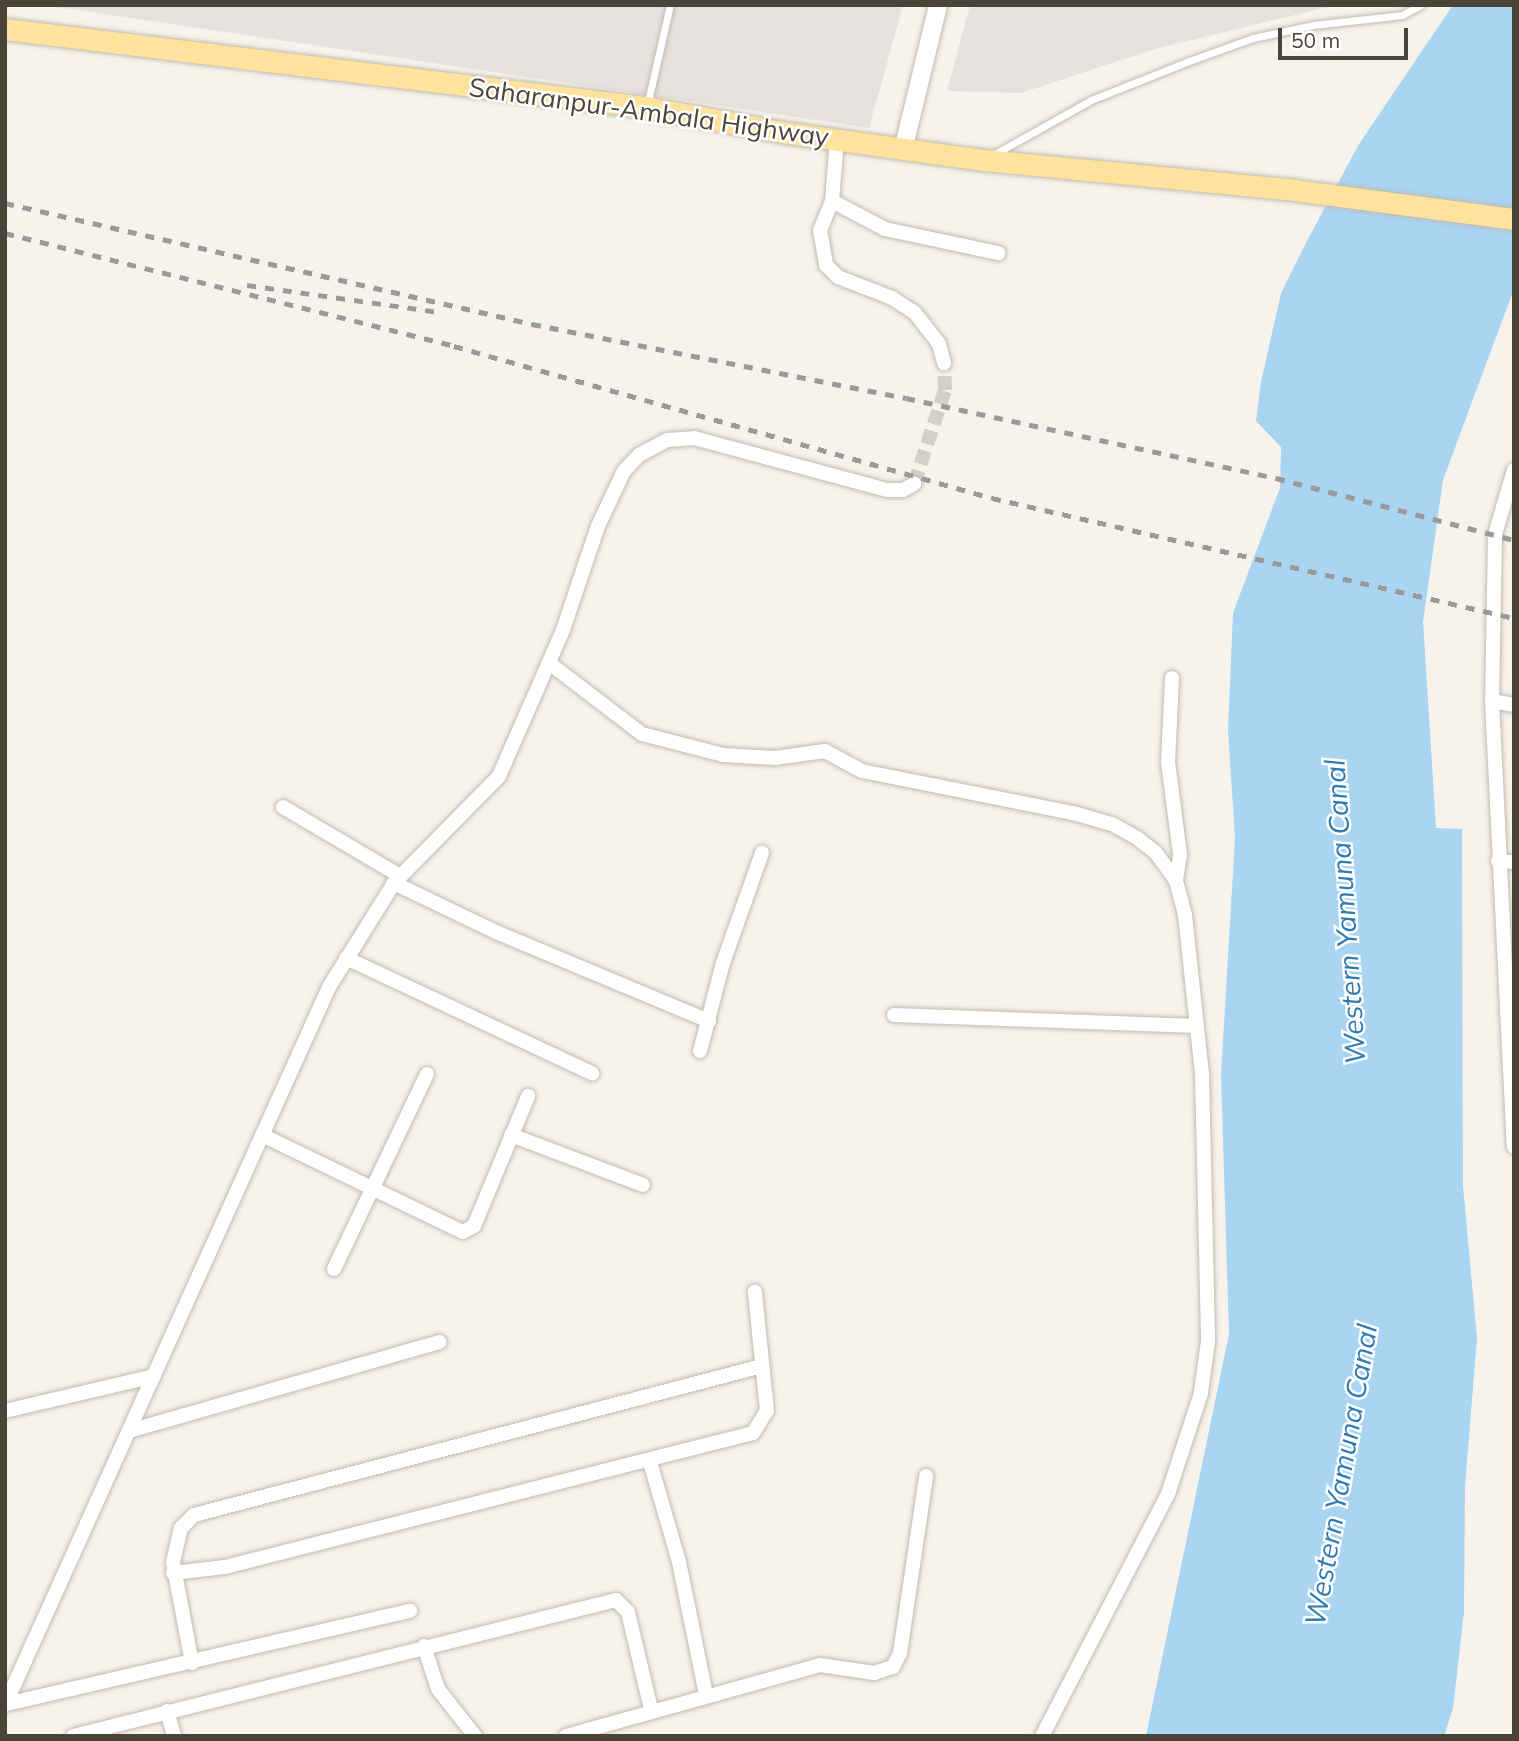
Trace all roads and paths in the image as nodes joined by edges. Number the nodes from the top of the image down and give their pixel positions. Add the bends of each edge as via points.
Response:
1 (670, 5) edge
2 (938, 5) edge
3 (1421, 5) edge
4 (5, 29) edge
5 (646, 107) junction
6 (837, 139) junction
7 (904, 146) junction
8 (984, 160) junction
9 (832, 201) junction
10 (1514, 219) edge
11 (998, 253) dead end
12 (944, 363) tunnel mouth
13 (1514, 470) edge
14 (914, 484) dead end
15 (549, 663) junction
16 (1172, 678) dead end
17 (1492, 701) junction
18 (1514, 705) edge
19 (284, 807) dead end
20 (762, 853) dead end
21 (1498, 861) junction
22 (1514, 862) edge
23 (397, 879) junction
24 (1176, 881) junction
25 (1509, 950) edge
26 (346, 958) junction
27 (894, 1014) dead end
28 (709, 1021) junction
29 (1197, 1026) junction
30 (700, 1051) dead end
31 (592, 1073) dead end
32 (427, 1074) dead end
33 (528, 1096) dead end
34 (262, 1135) junction
35 (511, 1135) junction
36 (1514, 1146) edge
37 (643, 1185) dead end
38 (371, 1192) junction
39 (334, 1269) dead end
40 (755, 1292) dead end
41 (440, 1342) dead end
42 (762, 1366) junction
43 (154, 1376) junction
44 (5, 1411) edge
45 (130, 1431) junction
46 (650, 1462) junction
47 (926, 1476) dead end
48 (173, 1573) junction
49 (410, 1611) dead end
50 (424, 1646) junction
51 (192, 1663) junction
52 (706, 1695) junction
53 (6, 1704) edge
54 (651, 1709) junction
55 (167, 1711) junction
56 (74, 1736) edge
57 (174, 1736) edge
58 (475, 1736) edge
59 (566, 1736) edge
60 (1042, 1736) edge

1 - 5 lane
2 - 7 street
3 - 8 lane via 1402,15 1313,25 1253,38 1091,100
4 - 5 main road, Saharanpur-Ambala Highway
5 - 6 main road, Saharanpur-Ambala Highway
6 - 7 main road, Saharanpur-Ambala Highway
6 - 9 street
7 - 8 main road, Saharanpur-Ambala Highway
8 - 10 main road, Saharanpur-Ambala Highway via 1294,190
9 - 11 street via 886,229
9 - 12 street via 820,230 826,265 838,277 892,298 915,313 939,344
13 - 17 street via 1494,534
14 - 15 street via 887,490 694,438 667,440 639,454 624,471 598,526
15 - 23 street via 492,787
15 - 24 street via 642,734 723,755 775,758 825,751 862,772 1073,813 1112,824 1137,838 1156,853
16 - 24 street via 1168,762 1180,855
17 - 18 street
17 - 21 street
19 - 23 street
20 - 28 street via 723,963
21 - 22 street
21 - 25 street
23 - 26 street
23 - 28 street via 496,932
24 - 29 street via 1185,915
25 - 36 street
26 - 31 street
26 - 34 street
27 - 29 street
28 - 30 street
29 - 60 street via 1208,1307 1201,1393 1168,1494
32 - 38 street
33 - 35 street
34 - 38 street
34 - 43 street
35 - 37 street
35 - 38 street via 474,1226 466,1232
38 - 39 street
40 - 42 street
41 - 45 street
42 - 46 street via 767,1411 758,1430
42 - 48 street via 201,1511 181,1528
43 - 44 street
43 - 45 street
45 - 53 street
46 - 48 street via 225,1567
46 - 52 street via 679,1562
47 - 52 street via 900,1653 893,1667 874,1673 820,1665
48 - 51 street
49 - 51 street
50 - 54 street via 616,1600 628,1612
50 - 55 street
50 - 58 street via 438,1689
51 - 53 street
52 - 54 street
54 - 59 street
55 - 56 street
55 - 57 street

